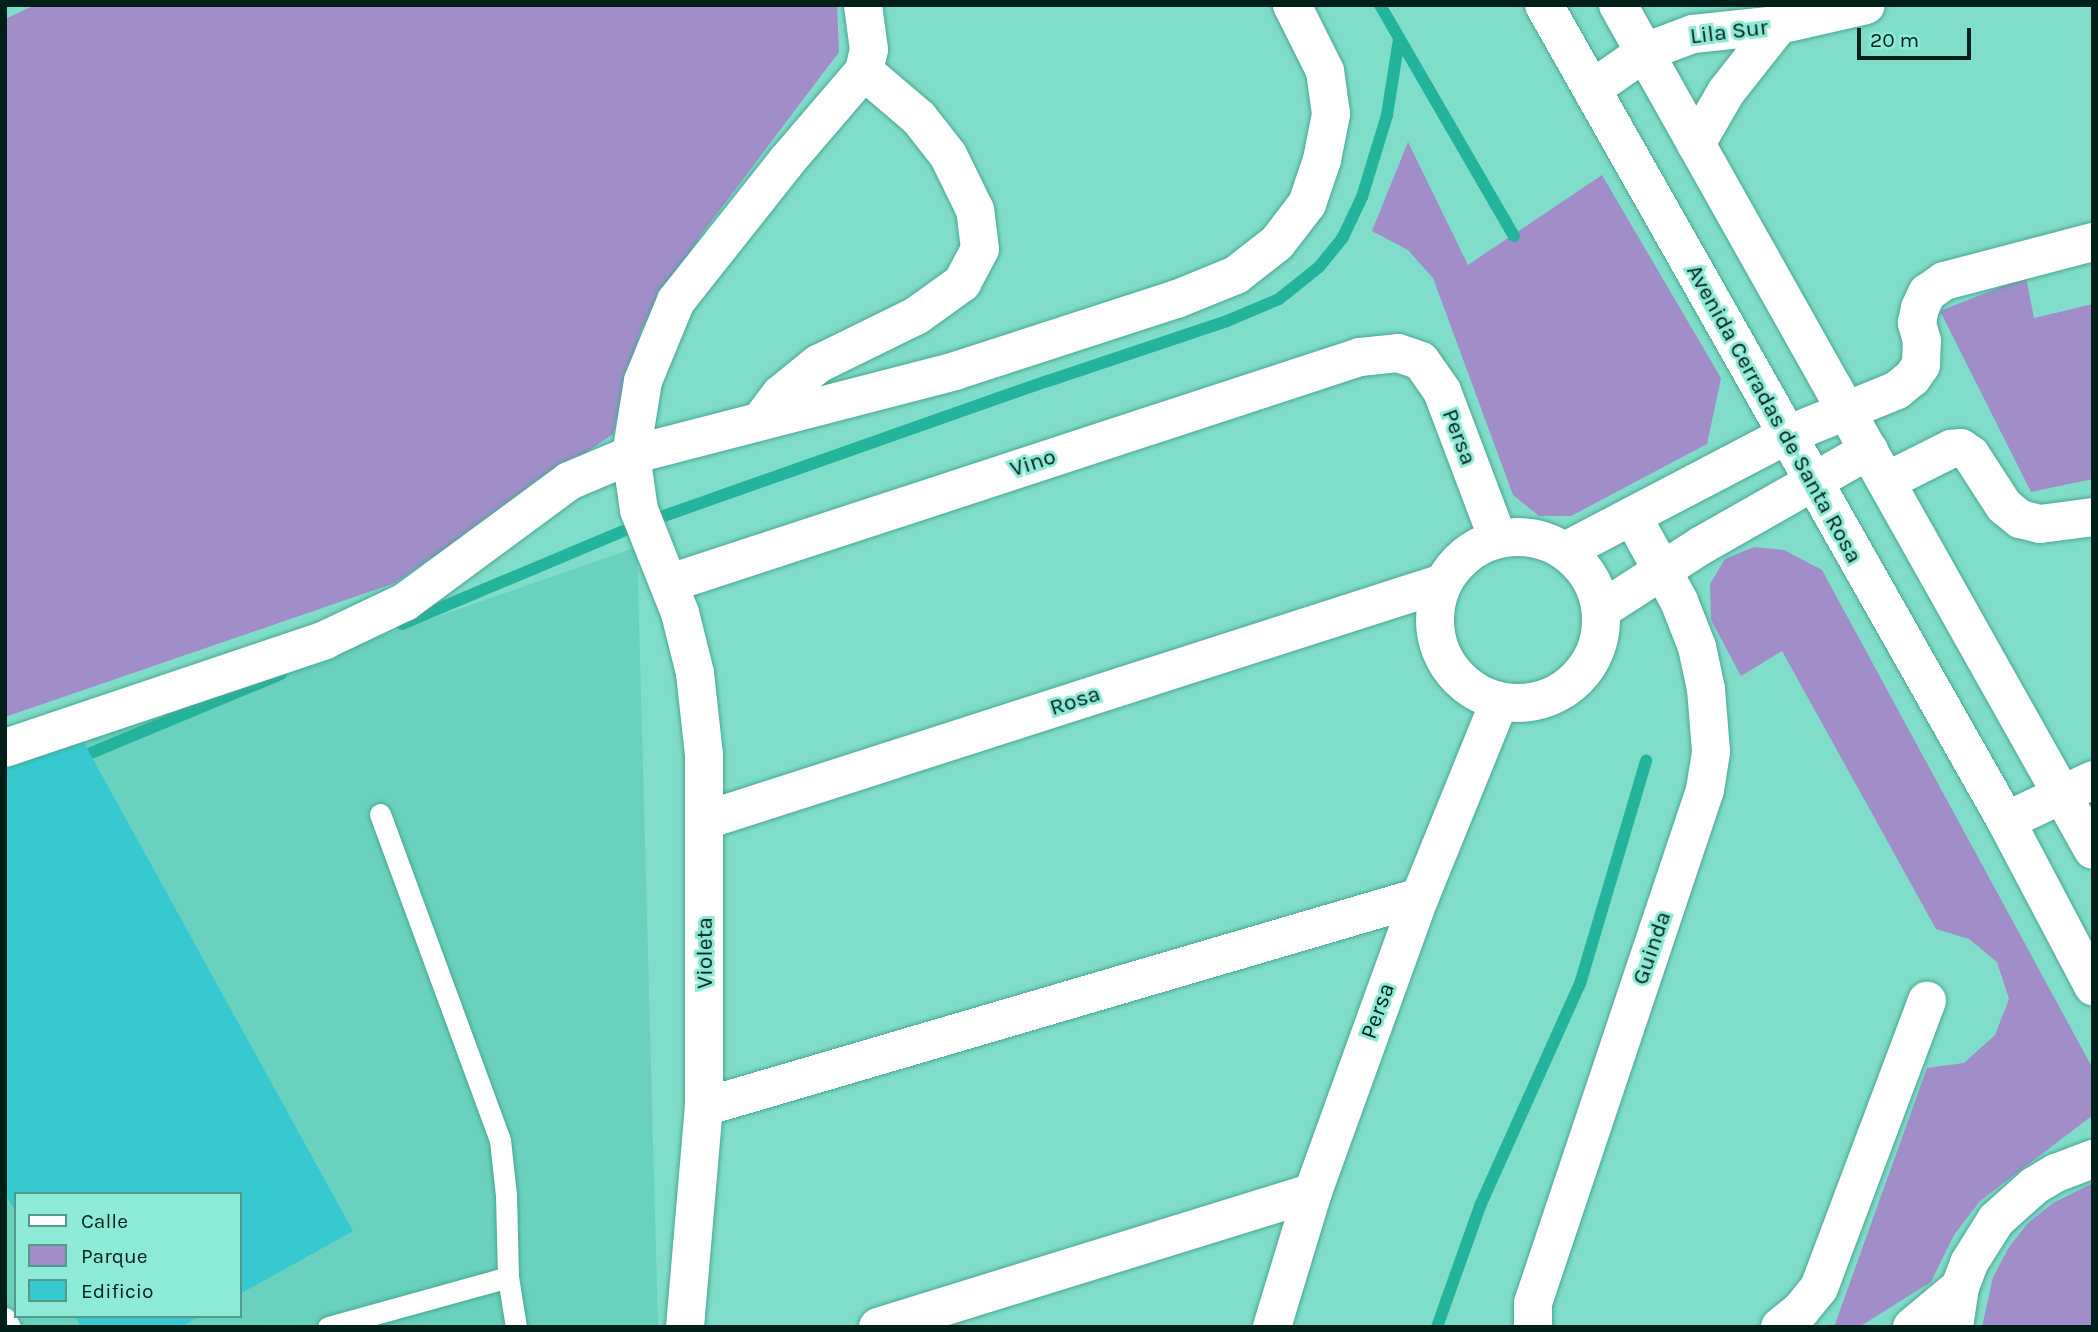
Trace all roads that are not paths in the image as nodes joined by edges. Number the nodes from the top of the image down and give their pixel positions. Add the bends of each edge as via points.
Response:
1 (863, 5) edge
2 (1292, 5) edge
3 (1544, 5) edge
4 (1618, 5) edge
5 (1866, 5) edge
6 (1779, 25) junction
7 (1645, 52) junction
8 (864, 71) junction
9 (1592, 89) junction
10 (1696, 144) junction
11 (2093, 242) edge
12 (1398, 353) joint
13 (1847, 409) junction
14 (762, 419) junction
15 (1787, 435) junction
16 (631, 455) junction
17 (1878, 466) junction
18 (1812, 483) junction
19 (1632, 516) junction
20 (2093, 517) edge
21 (1498, 539) junction
22 (1565, 551) junction
23 (1662, 568) junction
24 (670, 583) junction
25 (1443, 583) junction
26 (1601, 610) junction
27 (1499, 702) junction
28 (5, 748) edge
29 (2078, 786) edge
30 (380, 814) dead end
31 (706, 820) junction
32 (2006, 821) junction
33 (2091, 841) edge
34 (1420, 897) junction
35 (2093, 986) edge
36 (1927, 1001) dead end
37 (704, 1107) junction
38 (2093, 1159) edge
39 (1313, 1192) junction
40 (508, 1277) junction
41 (1960, 1287) junction
42 (391, 1317) edge
43 (5, 1318) edge
44 (10, 1327) edge
45 (328, 1327) edge
46 (516, 1327) edge
47 (685, 1327) edge
48 (878, 1327) edge
49 (1272, 1327) edge
50 (1533, 1327) edge
51 (1780, 1327) edge
52 (1912, 1327) edge
53 (1954, 1327) edge

1 - 8 street via 869,50
2 - 14 street via 1325,71 1331,114 1307,204 1277,243 1236,275 1177,299 955,370
3 - 9 street, Avenida Cerradas de Santa Rosa
4 - 7 street
5 - 6 street
6 - 7 street, Lila Sur via 1693,34
6 - 10 street, Lila Sur via 1726,92
7 - 9 street, Lila Sur
7 - 10 street
8 - 14 street via 919,118 948,155 975,209 980,250 962,283 916,316 818,364 781,394
8 - 16 street, Violeta via 676,301 643,381
9 - 15 street, Avenida Cerradas de Santa Rosa
10 - 13 street
11 - 13 street via 1974,271 1927,293 1917,323 1921,365 1912,379 1897,390
12 - 21 street, Persa via 1421,361 1442,391
12 - 24 street, Vino via 1360,357
13 - 15 street
13 - 17 street
14 - 16 street
15 - 18 street, Avenida Cerradas de Santa Rosa
15 - 19 street
16 - 24 street, Violeta via 647,527
16 - 28 street via 569,481 405,602 348,629
17 - 18 street
17 - 20 street via 1961,449 1972,455 2004,506 2020,519 2040,524
17 - 29 street
18 - 23 street
18 - 32 street, Avenida Cerradas de Santa Rosa
19 - 22 street
19 - 23 street, Guinda
21 - 22 street via 1533,538
21 - 25 street via 1466,555
22 - 26 street via 1589,576
23 - 26 street
23 - 50 street, Guinda via 1697,647 1706,689 1711,751 1705,790 1533,1303
24 - 31 street, Violeta via 695,673
25 - 27 street via 1434,617 1441,655 1465,685
25 - 31 street, Rosa
26 - 27 street via 1598,645 1567,687 1534,702
27 - 34 street, Persa
29 - 32 street
29 - 33 street
30 - 40 lane via 500,1140
31 - 37 street, Violeta
32 - 35 street, Avenida Cerradas de Santa Rosa
34 - 37 street
34 - 39 street, Persa
36 - 51 street via 1819,1288
37 - 47 street, Violeta
38 - 41 street via 2056,1173 2014,1202 1981,1241
39 - 48 street
39 - 49 street, Persa
40 - 42 lane
40 - 46 lane
41 - 52 street
41 - 53 street
42 - 45 lane
43 - 44 lane

